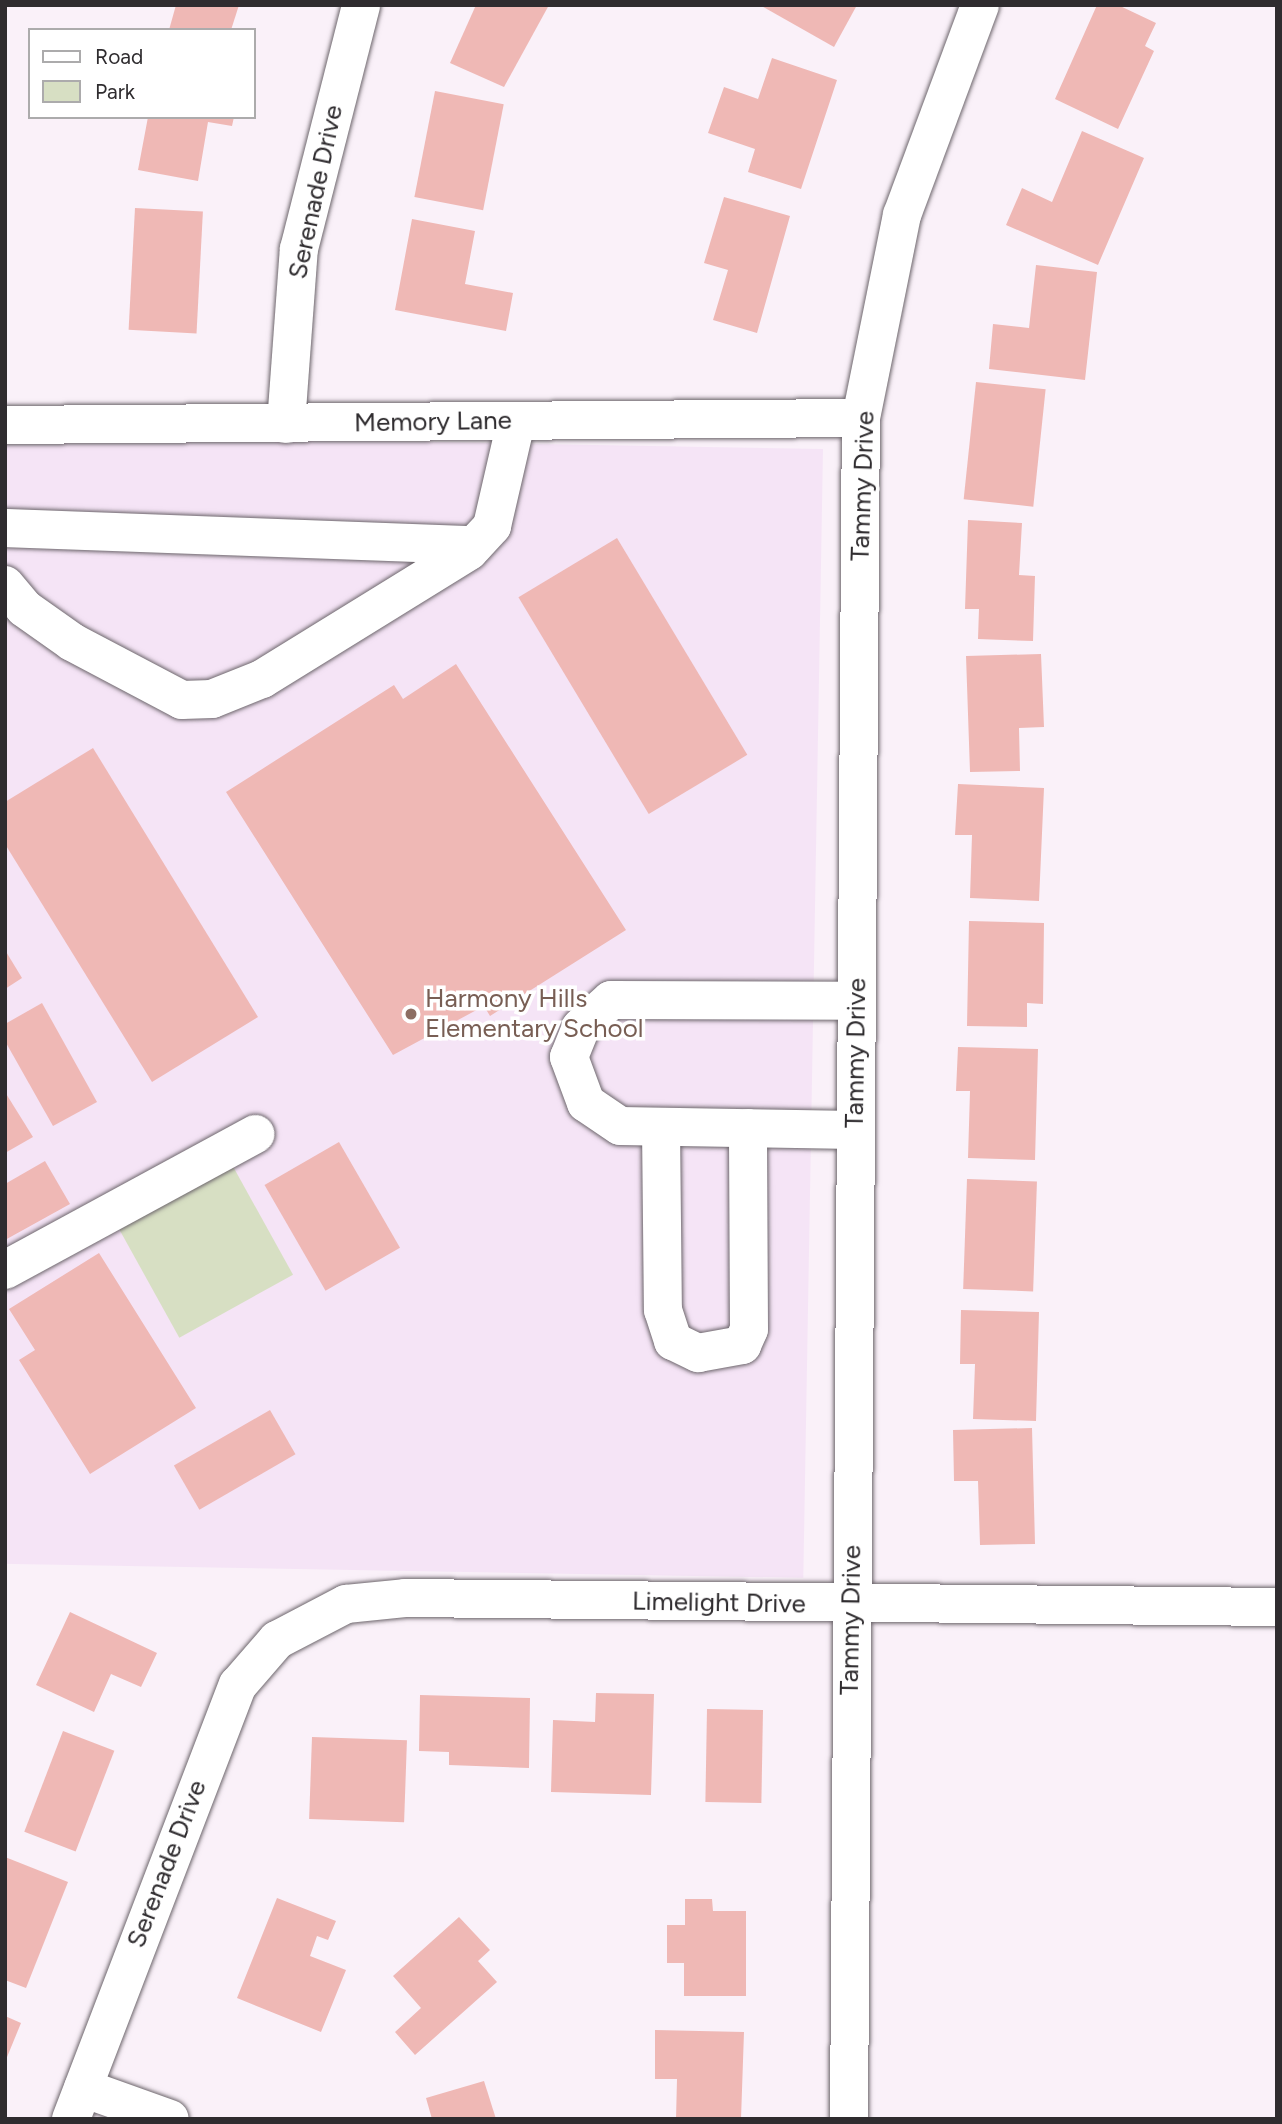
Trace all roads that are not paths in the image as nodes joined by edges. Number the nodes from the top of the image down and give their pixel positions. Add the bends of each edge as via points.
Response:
1 (361, 5) edge
2 (980, 5) edge
3 (861, 418) junction
4 (516, 422) junction
5 (286, 424) junction
6 (5, 425) edge
7 (5, 528) edge
8 (474, 545) junction
9 (5, 585) edge
10 (856, 1001) junction
11 (661, 1127) junction
12 (748, 1129) junction
13 (855, 1130) junction
14 (255, 1134) dead end
15 (5, 1270) edge
16 (851, 1606) junction
17 (1277, 1607) edge
18 (293, 1629) joint
19 (77, 2104) edge
20 (170, 2119) edge
21 (849, 2119) edge

1 - 5 street, Serenade Drive via 299,249
2 - 3 street, Tammy Drive via 902,215
3 - 4 street, Memory Lane
3 - 10 street, Tammy Drive
4 - 5 street, Memory Lane
4 - 8 street via 492,526
5 - 6 street, Memory Lane
7 - 8 street
8 - 9 street via 274,672 212,699 182,700 72,642 24,608
10 - 11 street via 611,1000 581,1027 569,1057 586,1103 620,1126
10 - 13 street, Tammy Drive
11 - 12 street
11 - 12 street via 663,1310 673,1341 698,1353 742,1345 748,1329
12 - 13 street
13 - 16 street, Tammy Drive
14 - 15 street
16 - 17 street, Limelight Drive
16 - 18 street, Limelight Drive via 405,1598 346,1604
16 - 21 street, Tammy Drive
18 - 19 street, Serenade Drive via 238,1685 221,1720
19 - 20 street

